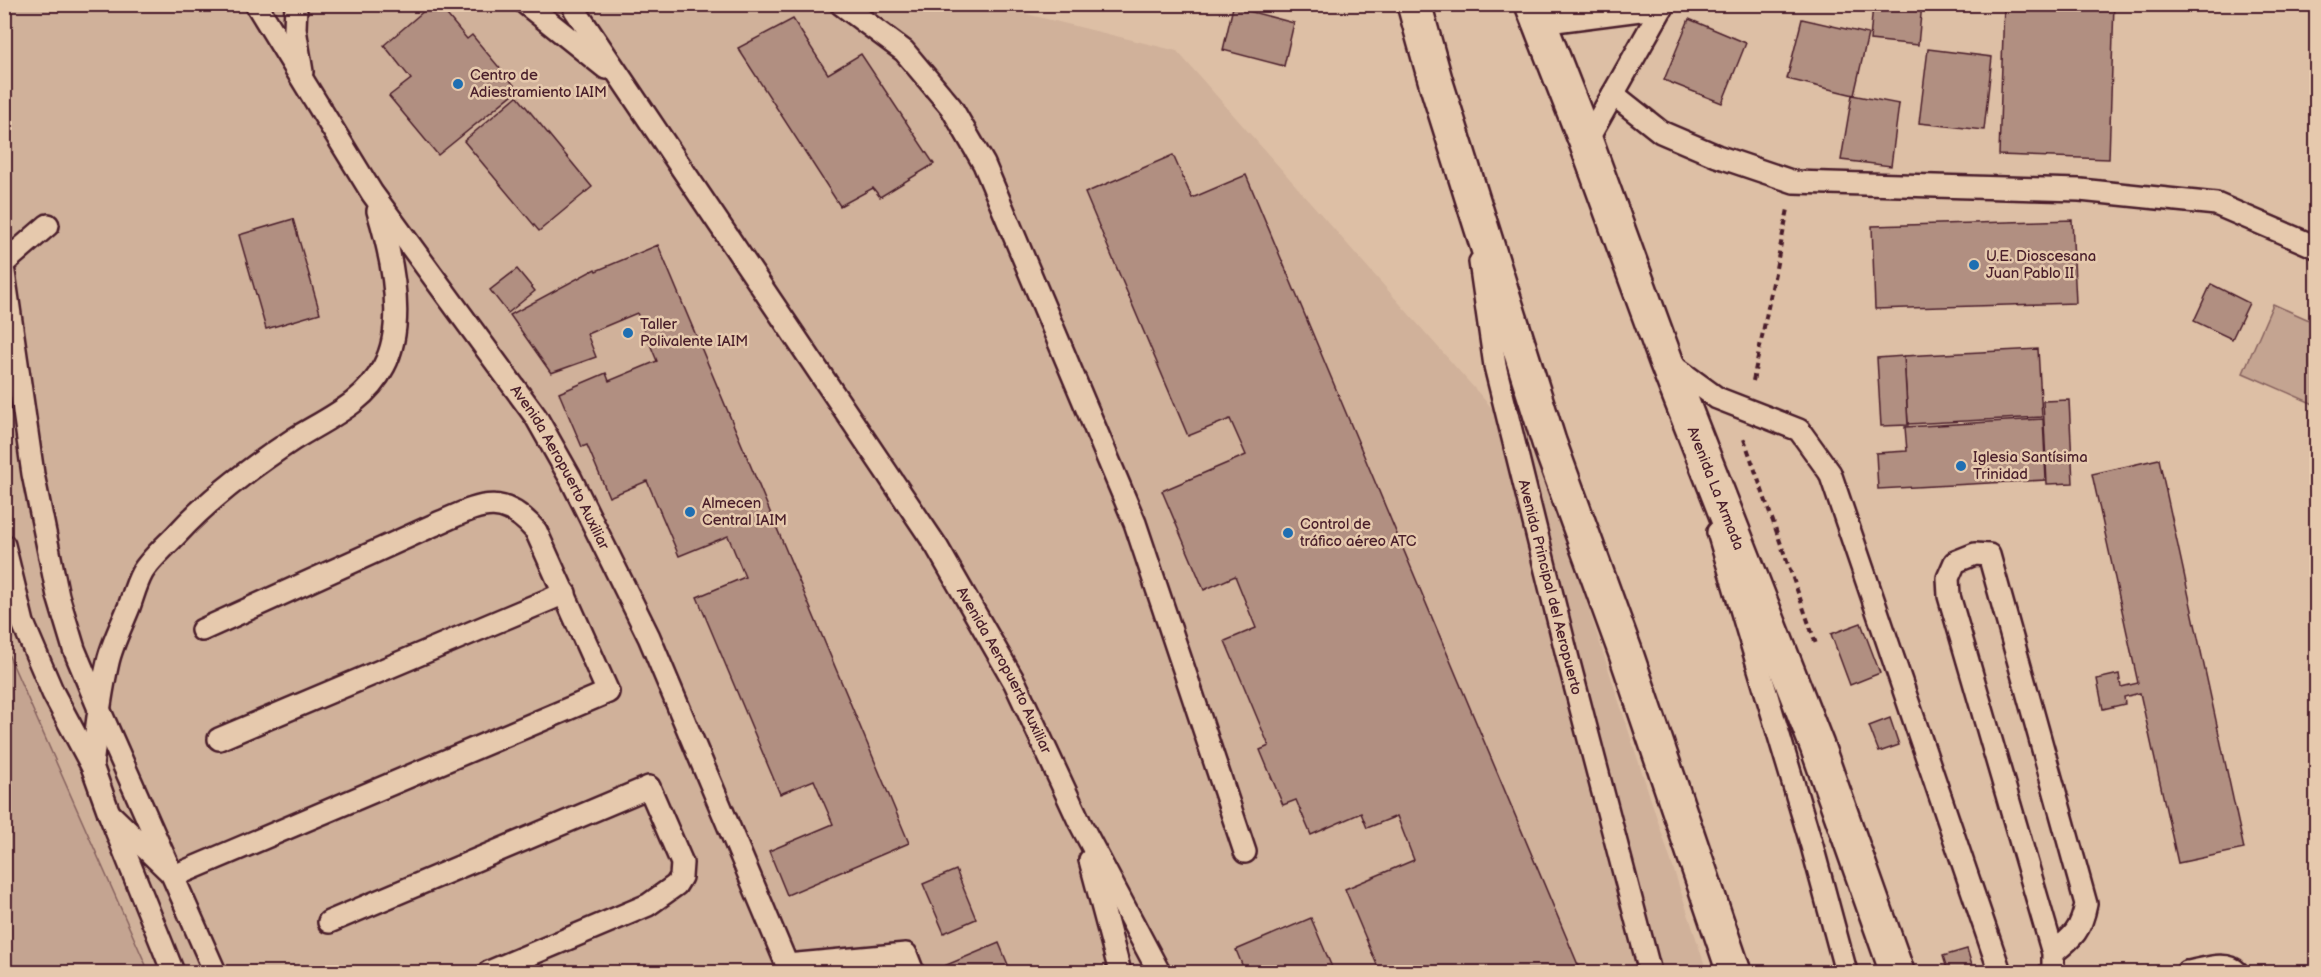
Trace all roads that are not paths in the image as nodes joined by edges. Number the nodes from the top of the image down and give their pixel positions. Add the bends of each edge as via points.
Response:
1 (256, 4) edge
2 (296, 4) edge
3 (526, 4) edge
4 (842, 4) edge
5 (1414, 4) edge
6 (1664, 6) edge
7 (567, 7) edge
8 (1536, 14) edge
9 (623, 81) junction
10 (305, 87) junction
11 (1613, 94) junction
12 (1586, 142) junction
13 (372, 193) junction
14 (1471, 196) junction
15 (48, 225) dead end
16 (2316, 247) edge
17 (4, 262) edge
18 (4, 273) edge
19 (1666, 361) junction
20 (4, 545) edge
21 (565, 593) junction
22 (202, 630) dead end
23 (99, 709) junction
24 (219, 739) dead end
25 (92, 765) junction
26 (109, 813) junction
27 (1080, 823) junction
28 (1245, 852) dead end
29 (174, 876) junction
30 (328, 922) dead end
31 (2051, 963) edge
32 (789, 969) edge
33 (173, 972) edge
34 (215, 972) edge
35 (489, 972) edge
36 (913, 972) edge
37 (1119, 972) edge
38 (1159, 972) edge
39 (1650, 972) edge
40 (1734, 972) edge
41 (1846, 972) edge
42 (1897, 972) edge
43 (2000, 972) edge
44 (2187, 972) edge
45 (2238, 972) edge

1 - 10 lane, Avenida Aeropuerto Auxiliar
2 - 10 lane via 295,28
3 - 9 lane
4 - 28 lane via 904,51 951,107 984,164 1136,523
5 - 14 main road
6 - 8 lane
6 - 11 lane
7 - 9 lane, Avenida Aeropuerto Auxiliar
8 - 12 main road, Avenida La Armada
9 - 27 lane, Avenida Aeropuerto Auxiliar via 937,548 1015,683
10 - 13 lane, Avenida Aeropuerto Auxiliar
11 - 12 lane
11 - 16 lane via 1661,132 1794,182 2080,190 2216,204
12 - 19 main road, Avenida La Armada
13 - 23 lane via 388,242 396,308 386,364 375,381 338,415 269,457 200,509 142,572 108,660
13 - 32 lane, Avenida Aeropuerto Auxiliar via 536,417 571,479 650,638
14 - 39 lane, Avenida Principal del Aeropuerto via 1494,366
14 - 40 main road via 1549,442
15 - 17 lane
18 - 23 lane via 33,474 57,596
19 - 41 lane
19 - 42 main road, Avenida La Armada via 1816,746
19 - 43 lane via 1717,398 1799,430 1830,473
20 - 25 lane via 23,623 53,693
21 - 22 lane via 536,531 511,508 493,504 434,525
21 - 24 lane
21 - 29 lane via 608,692
23 - 25 lane
23 - 29 lane
25 - 26 lane
26 - 29 lane
26 - 33 lane
27 - 37 lane
27 - 38 lane, Avenida Aeropuerto Auxiliar
29 - 34 lane
30 - 35 lane via 650,787 682,863 676,885 648,905
31 - 31 lane via 1949,596 1948,578 1955,562 1975,554 1989,555 2086,904 2083,921
32 - 36 lane via 906,954
44 - 45 lane via 2224,966

